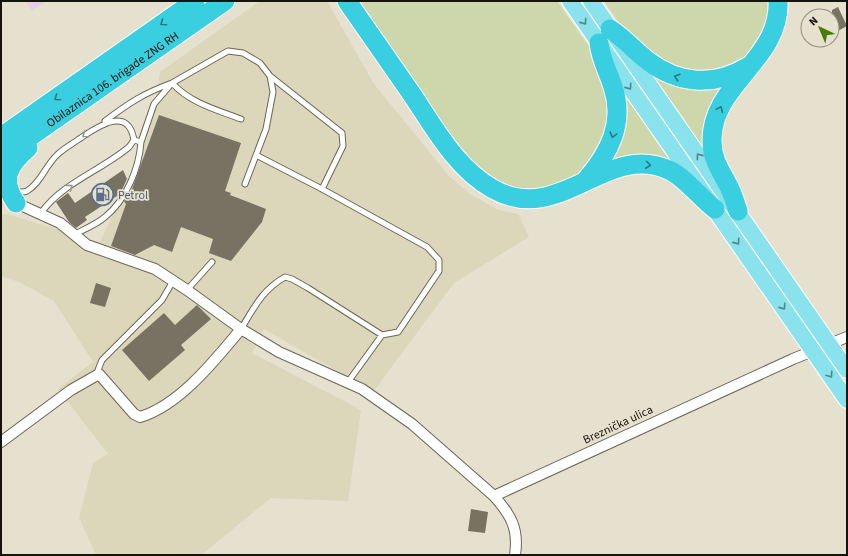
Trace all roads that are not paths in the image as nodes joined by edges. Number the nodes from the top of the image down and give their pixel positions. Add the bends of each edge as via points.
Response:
1 (196, 1) edge
2 (225, 1) edge
3 (347, 1) edge
4 (570, 1) edge
5 (591, 1) edge
6 (778, 1) edge
7 (605, 36) junction
8 (753, 63) junction
9 (270, 76) junction
10 (172, 84) junction
11 (62, 114) junction
12 (241, 119) dead end
13 (99, 125) junction
14 (1, 137) edge
15 (134, 140) junction
16 (141, 142) junction
17 (256, 155) junction
18 (1, 157) edge
19 (584, 182) junction
20 (245, 184) dead end
21 (322, 189) junction
22 (8, 197) edge
23 (715, 209) junction
24 (738, 211) junction
25 (41, 214) junction
26 (75, 234) junction
27 (212, 262) dead end
28 (173, 281) junction
29 (187, 290) junction
30 (241, 329) junction
31 (382, 335) junction
32 (847, 337) edge
33 (829, 344) junction
34 (813, 350) junction
35 (847, 370) edge
36 (99, 374) junction
37 (348, 382) junction
38 (847, 400) edge
39 (1, 442) edge
40 (494, 496) junction
41 (515, 555) edge

1 -> 14 highway, Obilaznica 106. brigade ZNG RH
2 - 11 highway, Obilaznica 106. brigade ZNG RH
3 - 19 highway via 435,129 462,164 483,183 509,196 537,199 563,193
4 -> 7 main road
5 - 7 main road
6 - 8 highway via 774,31 768,44
8 -> 7 highway via 721,79 694,81 665,72 648,61 624,38
7 -> 19 highway via 603,63 614,89 617,115 606,154
7 -> 23 main road
24 -> 7 main road
24 -> 8 highway via 728,183 716,165 712,140 717,115 723,102
9 - 10 lane via 260,63 243,53 228,51
9 - 17 lane via 273,92 266,129
9 - 21 lane via 342,133 343,146
10 - 12 lane via 195,101
10 - 13 lane via 148,92
10 - 16 lane via 154,104
11 - 18 highway, Obilaznica 106. brigade ZNG RH
11 - 22 highway via 44,135 14,160 5,178
13 - 15 lane via 119,120 133,133
13 -> 22 lane via 57,155 27,191 12,191
15 - 16 lane
25 -> 15 lane via 51,202 119,155
16 - 26 lane via 129,187 119,202 105,217
17 - 20 lane
17 - 21 lane
19 -> 23 highway via 615,168 644,164 659,166 680,176 700,198
21 - 31 lane via 427,247 438,260 439,271 398,332
22 - 25 street
23 -> 34 main road
24 - 33 main road
25 - 26 street via 64,225
26 - 28 street via 87,245 155,269
27 - 29 lane
28 - 29 street
28 - 36 lane via 162,300 102,360
29 - 30 street
30 - 31 lane via 264,292 285,277 308,288
30 - 36 street via 182,393 160,408 140,417 134,414
30 - 37 street via 279,352
31 - 37 lane
32 - 33 street, Breznička ulica
33 - 34 street, Breznička ulica
33 - 35 main road
34 -> 38 main road
34 - 40 street, Breznička ulica
36 - 39 street via 71,390
37 - 40 street via 412,424
40 - 41 street via 507,510 514,527 517,542

